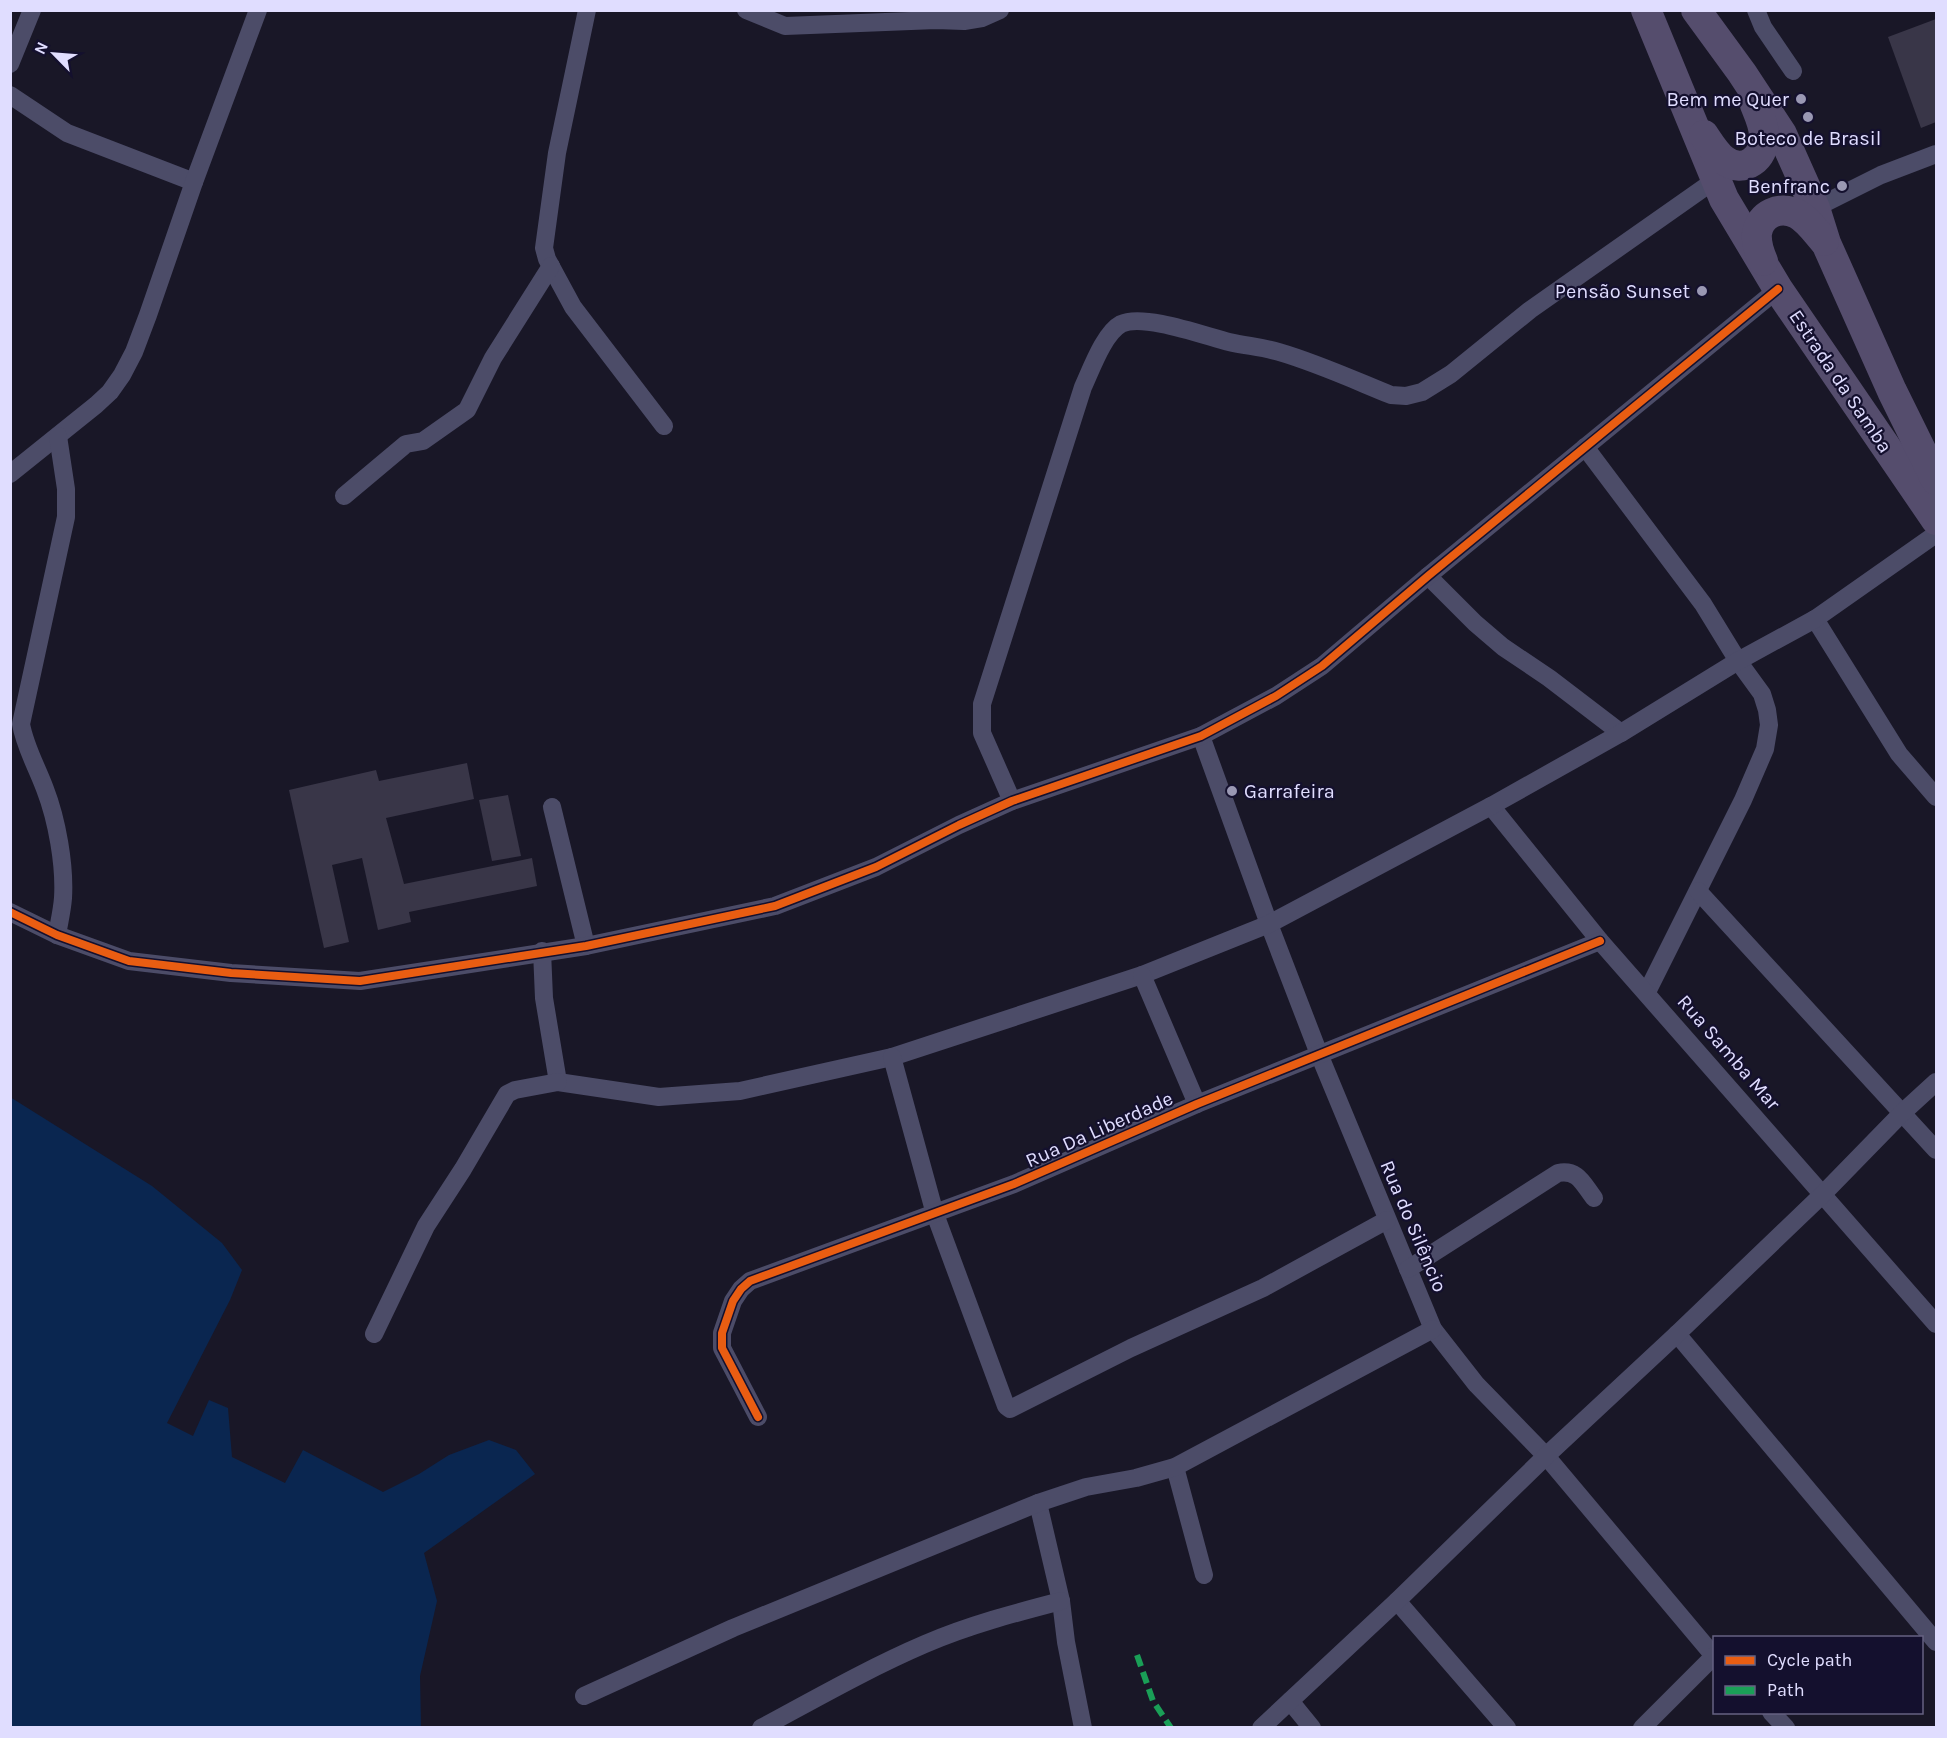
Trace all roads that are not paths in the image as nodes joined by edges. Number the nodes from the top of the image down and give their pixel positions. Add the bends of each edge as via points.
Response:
1 (32, 10) edge
2 (258, 10) edge
3 (587, 10) edge
4 (746, 10) edge
5 (1000, 10) edge
6 (1646, 10) edge
7 (1696, 10) edge
8 (1756, 10) edge
9 (931, 15) edge
10 (10, 64) edge
11 (1793, 71) dead end
12 (1743, 74) junction
13 (10, 95) edge
14 (1687, 110) junction
15 (1936, 154) edge
16 (1715, 180) junction
17 (195, 182) junction
18 (1815, 208) junction
19 (1826, 243) junction
20 (551, 266) junction
21 (1773, 280) junction
22 (664, 426) dead end
23 (58, 436) junction
24 (1585, 447) junction
25 (1932, 459) edge
26 (10, 474) edge
27 (344, 496) dead end
28 (1936, 520) edge
29 (1936, 534) edge
30 (1428, 576) junction
31 (1815, 619) junction
32 (1738, 662) junction
33 (16, 713) edge
34 (1621, 733) junction
35 (1201, 736) junction
36 (1936, 797) edge
37 (1012, 801) junction
38 (1491, 806) junction
39 (552, 807) dead end
40 (1698, 891) junction
41 (10, 912) edge
42 (1269, 924) junction
43 (57, 935) junction
44 (1600, 941) junction
45 (586, 946) junction
46 (542, 951) junction
47 (1142, 975) junction
48 (1647, 992) junction
49 (1319, 1054) junction
50 (891, 1057) junction
51 (558, 1082) junction
52 (1936, 1082) edge
53 (1197, 1104) junction
54 (1901, 1114) junction
55 (1936, 1150) edge
56 (1823, 1194) junction
57 (1594, 1198) dead end
58 (935, 1214) junction
59 (1387, 1220) junction
60 (1408, 1269) junction
61 (1936, 1324) edge
62 (1433, 1329) junction
63 (374, 1334) dead end
64 (1677, 1334) junction
65 (758, 1417) dead end
66 (1546, 1456) junction
67 (1175, 1467) junction
68 (1038, 1503) junction
69 (1204, 1575) dead end
70 (1061, 1601) junction
71 (1397, 1601) junction
72 (1936, 1642) edge
73 (1713, 1655) edge
74 (1713, 1657) edge
75 (584, 1696) dead end
76 (1290, 1701) junction
77 (1772, 1714) edge
78 (760, 1728) edge
79 (1083, 1728) edge
80 (1261, 1728) edge
81 (1312, 1728) edge
82 (1507, 1728) edge
83 (1642, 1728) edge
84 (1786, 1728) edge

1 - 10 street
2 - 17 street
3 - 20 street via 557,153 544,248
4 - 9 street via 785,26
5 - 9 street via 973,20
6 - 14 main road, Estrada da Samba
7 - 12 main road, Estrada da Samba
8 - 11 street
12 - 14 main road via 1764,134 1760,156 1752,163 1731,165 1723,159
12 - 18 main road, Estrada da Samba via 1782,134
13 - 17 street via 67,133
14 - 16 main road, Estrada da Samba
15 - 18 street
16 - 21 main road, Estrada da Samba
16 - 37 street via 1530,310 1451,375 1422,392 1406,396 1391,395 1279,352 1151,323 1133,321 1120,325 1107,338 1083,387 982,704 982,733
17 - 23 street via 126,367 110,392
18 - 19 main road, Estrada da Samba
19 - 21 main road via 1798,214 1775,211 1760,223 1757,233 1757,247
19 - 25 main road, Estrada da Samba via 1892,391
20 - 22 street via 573,307
20 - 27 street via 493,358 467,410 423,441 406,444
21 - 24 street
21 - 28 main road, Estrada da Samba
23 - 26 street
23 - 33 street via 66,517 39,647
24 - 30 street
24 - 32 street via 1703,604
29 - 31 street
30 - 34 street via 1503,647
30 - 35 street via 1322,666
31 - 32 street
31 - 36 street via 1899,754
32 - 34 street
32 - 40 street via 1762,694 1769,725 1766,749
33 - 43 street via 46,790 57,831 63,877
34 - 38 street
35 - 37 street
35 - 42 street, Rua do Silêncio
37 - 45 street via 876,867 775,906
38 - 42 street
38 - 44 street, Rua Samba Mar
39 - 45 street
40 - 48 street
40 - 54 street
41 - 43 street
42 - 47 street
42 - 49 street, Rua do Silêncio
43 - 46 street via 129,961 231,973 360,981
44 - 48 street, Rua Samba Mar
44 - 49 street, Rua Da Liberdade
45 - 46 street
46 - 51 street via 544,998
47 - 50 street
47 - 53 street
48 - 56 street, Rua Samba Mar
49 - 53 street, Rua Da Liberdade
49 - 59 street, Rua do Silêncio
50 - 51 street via 740,1090 681,1096 658,1097
50 - 58 street
51 - 63 street via 507,1094 426,1226
52 - 54 street
53 - 58 street, Rua Da Liberdade
54 - 55 street
54 - 56 street
56 - 61 street, Rua Samba Mar
56 - 64 street
57 - 60 street via 1575,1174 1558,1173
58 - 59 street via 1010,1409 1263,1288
58 - 65 street, Rua Da Liberdade via 750,1281 741,1289 727,1317 722,1348
59 - 60 street, Rua do Silêncio
60 - 62 street, Rua do Silêncio
62 - 66 street, Rua do Silêncio via 1476,1384
62 - 67 street
64 - 66 street
64 - 72 street
66 - 71 street
66 - 73 street, Rua do Silêncio
67 - 68 street via 1086,1486
67 - 69 street
68 - 70 street
68 - 75 street via 733,1628
70 - 78 street via 925,1644
70 - 79 street
71 - 76 street
71 - 82 street
74 - 83 street
76 - 80 street
76 - 81 street
77 - 84 street

